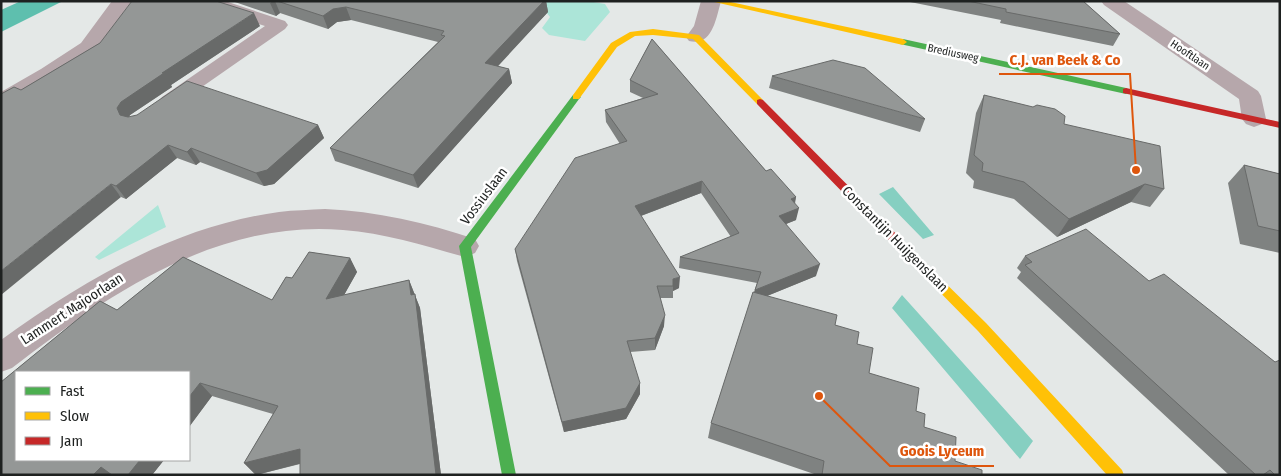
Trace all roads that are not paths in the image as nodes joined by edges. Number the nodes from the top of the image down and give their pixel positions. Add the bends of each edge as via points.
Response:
1 (122, 1) edge
2 (206, 1) edge
3 (712, 1) edge
4 (1111, 1) edge
5 (696, 37) junction
6 (1, 102) edge
7 (154, 111) edge
8 (1254, 119) junction
9 (1280, 125) edge
10 (465, 246) junction
11 (1, 358) edge
12 (509, 475) edge
13 (1117, 475) edge

1 - 6 street via 88,47
2 - 7 lane via 280,25
3 - 5 street via 704,27
3 - 8 street, Brediusweg
4 - 8 street, Hooftlaan via 1250,96
5 - 10 street, Vossiuslaan via 637,32 614,45
5 - 13 street, Constantijn Huijgenslaan via 982,327
8 - 9 street, Brediusweg
10 - 11 street, Lammert Majoorlaan via 376,225 326,219 233,230 188,244 114,280
10 - 12 street, Vossiuslaan

